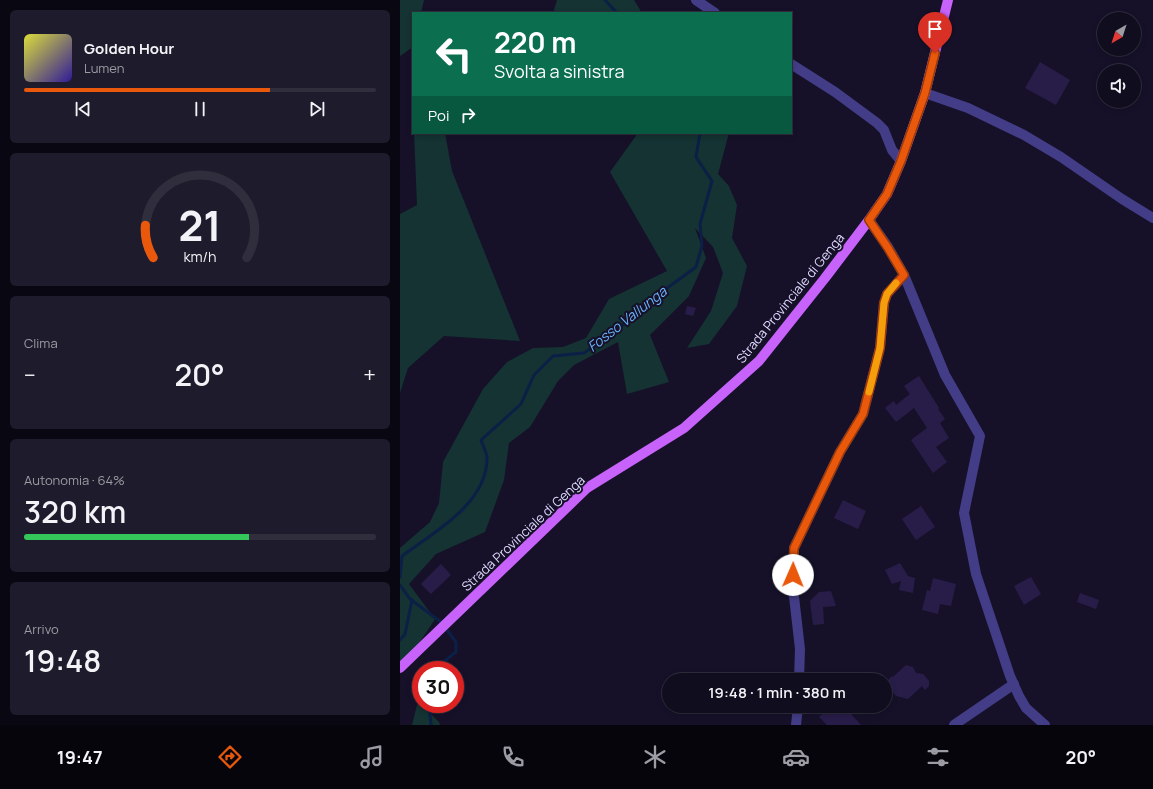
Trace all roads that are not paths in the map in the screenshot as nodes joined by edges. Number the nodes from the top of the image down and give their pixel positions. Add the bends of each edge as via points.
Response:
1 (696, 0) edge
2 (948, 0) edge
3 (714, 12) edge
4 (792, 65) edge
5 (925, 93) junction
6 (901, 161) junction
7 (1153, 218) edge
8 (869, 220) junction
9 (904, 275) junction
10 (400, 668) edge
11 (799, 673) edge
12 (1014, 684) junction
13 (797, 713) edge
14 (796, 725) edge
15 (954, 725) edge
16 (1045, 725) edge

1 - 3 street
2 - 5 main road, Strada Provinciale di Genga
4 - 6 street via 877,122
5 - 6 main road, Strada Provinciale di Genga
5 - 7 street via 968,108 1024,135
6 - 8 main road, Strada Provinciale di Genga via 887,194
8 - 9 street
8 - 10 main road, Strada Provinciale di Genga via 759,361 684,428 587,488
9 - 11 street via 887,294 884,303 880,348 863,414 840,452 794,548 793,588 800,649
9 - 12 street via 945,375 980,436 964,513 976,574
12 - 15 street
12 - 16 street via 1026,708
13 - 14 street

